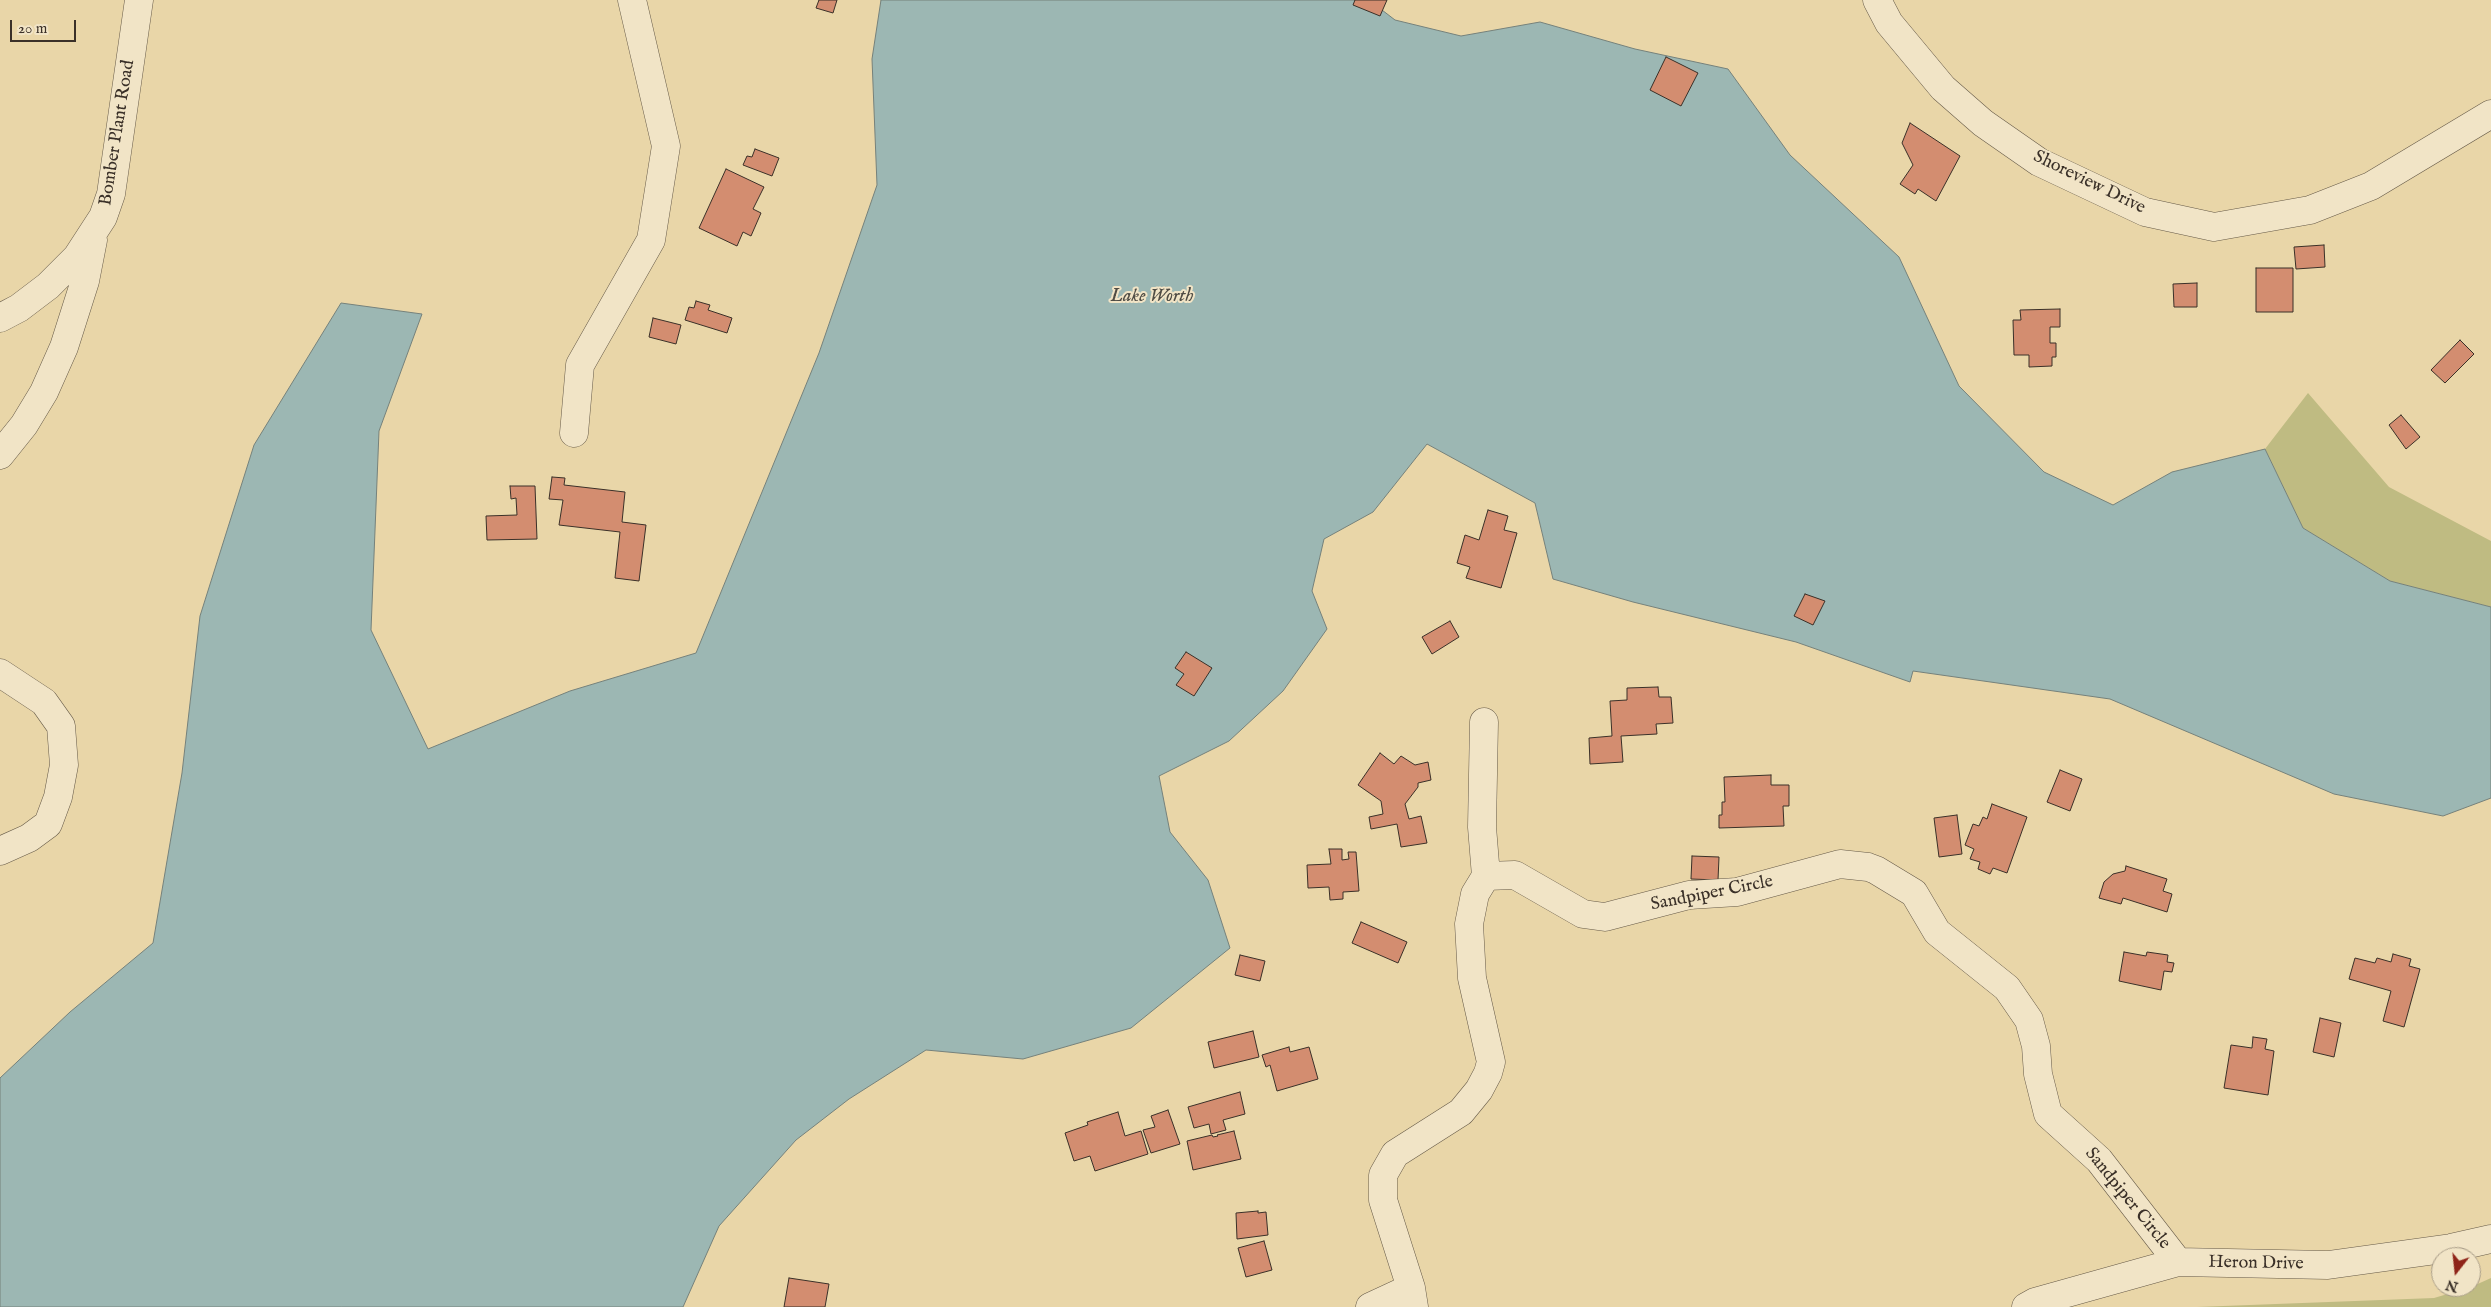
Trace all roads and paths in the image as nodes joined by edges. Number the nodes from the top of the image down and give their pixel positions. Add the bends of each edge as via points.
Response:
1 (138, 0) edge
2 (632, 0) edge
3 (1854, 0) edge
4 (1880, 5) edge
5 (2491, 114) edge
6 (94, 234) junction
7 (0, 318) edge
8 (574, 433) dead end
9 (0, 455) edge
10 (0, 673) edge
11 (1484, 722) dead end
12 (0, 852) edge
13 (1486, 876) junction
14 (2491, 1239) edge
15 (2178, 1262) junction
16 (1413, 1298) edge
17 (1370, 1307) edge
18 (2026, 1307) edge

1 - 6 street, Bomber Plant Road via 111,194
2 - 8 street via 666,146 651,240 580,365
3 - 4 street
4 - 5 street, Shoreview Drive via 1889,23 1943,88 1983,124 2039,162 2145,212 2214,227 2310,210 2371,186
6 - 7 street, Bomber Plant Road via 77,257 48,286 20,308
6 - 9 street, Bomber Plant Road via 85,281 64,347 44,392
10 - 12 street via 44,702 61,726 64,765 58,797 48,824 29,838
11 - 13 street via 1482,827
13 - 15 street, Sandpiper Circle via 1515,875 1583,914 1605,917 1689,895 1737,892 1840,864 1876,870 1914,893 1937,932 2008,988 2029,1020 2048,1114 2099,1160
13 - 16 street via 1475,894 1469,924 1472,978 1491,1062 1488,1073 1461,1112 1395,1154 1383,1175 1383,1200
14 - 15 street, Heron Drive via 2451,1248 2328,1265
15 - 18 street, Heron Drive
16 - 17 street

